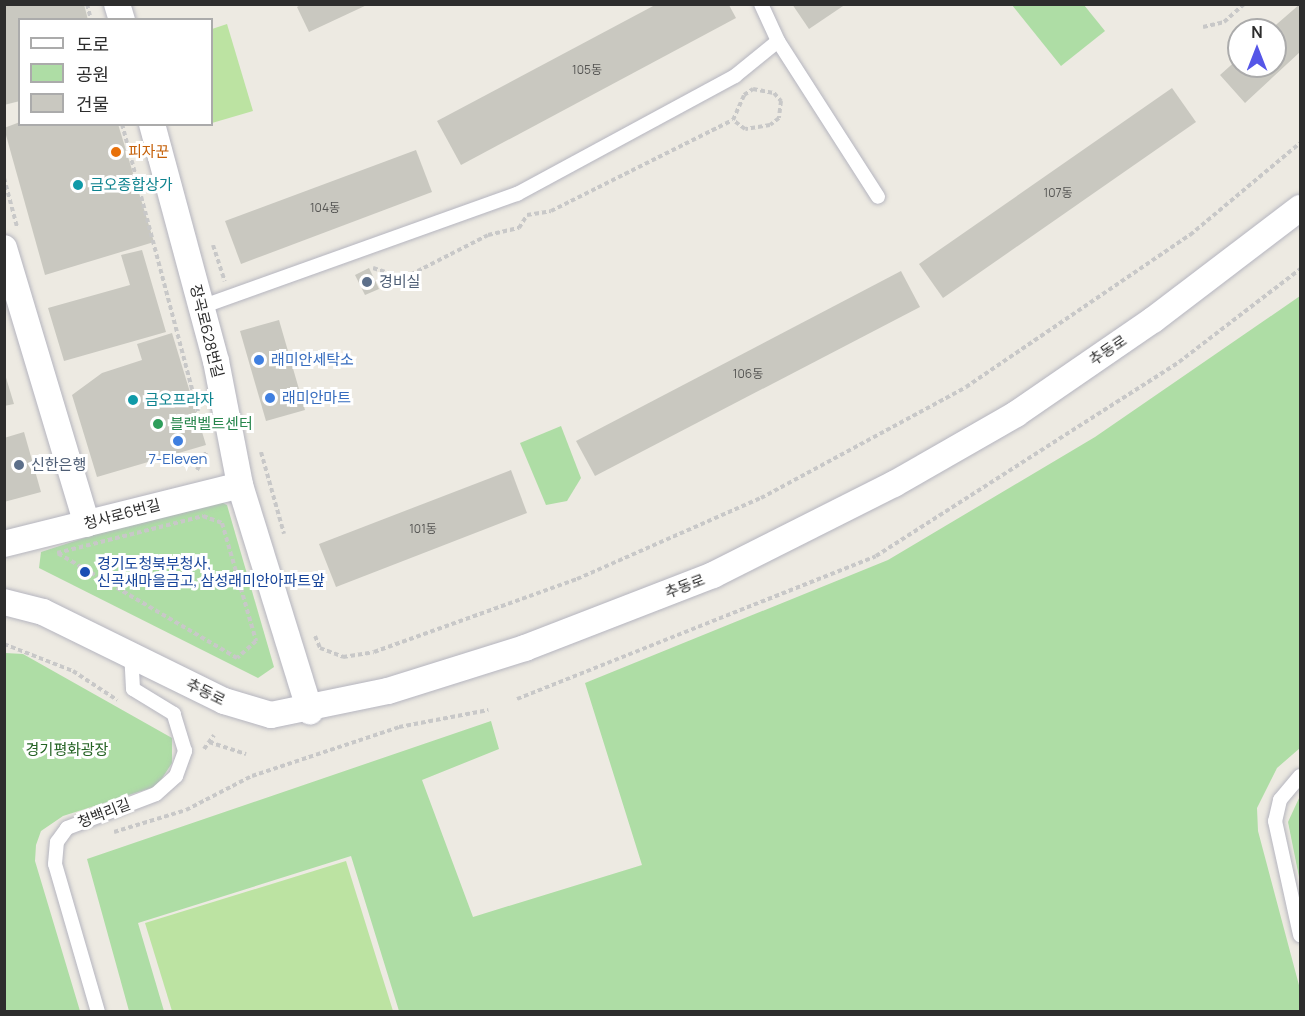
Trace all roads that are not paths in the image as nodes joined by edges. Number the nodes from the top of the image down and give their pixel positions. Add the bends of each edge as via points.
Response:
1 (761, 4) edge
2 (778, 41) junction
3 (153, 126) edge
4 (878, 197) dead end
5 (1300, 208) edge
6 (4, 248) edge
7 (201, 307) junction
8 (240, 485) junction
9 (87, 524) junction
10 (4, 544) edge
11 (4, 602) edge
12 (131, 653) junction
13 (310, 711) junction
14 (1300, 776) edge
15 (1300, 935) edge
16 (98, 1011) edge

1 - 2 lane
2 - 4 lane
2 - 7 lane via 735,76 518,194
3 - 7 street, 장곡로628번길
5 - 13 street, 추동로 via 1045,394 894,484 713,575 547,639
6 - 9 street
7 - 8 street, 장곡로628번길
8 - 9 street, 청사로6번길
8 - 13 street, 장곡로628번길
9 - 10 street, 청사로6번길
11 - 12 street, 추동로 via 43,612
12 - 13 street, 추동로 via 245,709 271,716
12 - 16 lane, 청백리길 via 133,689 174,714 185,751 176,776 156,794 67,828 57,842 55,864
14 - 15 lane via 1280,800 1275,821

